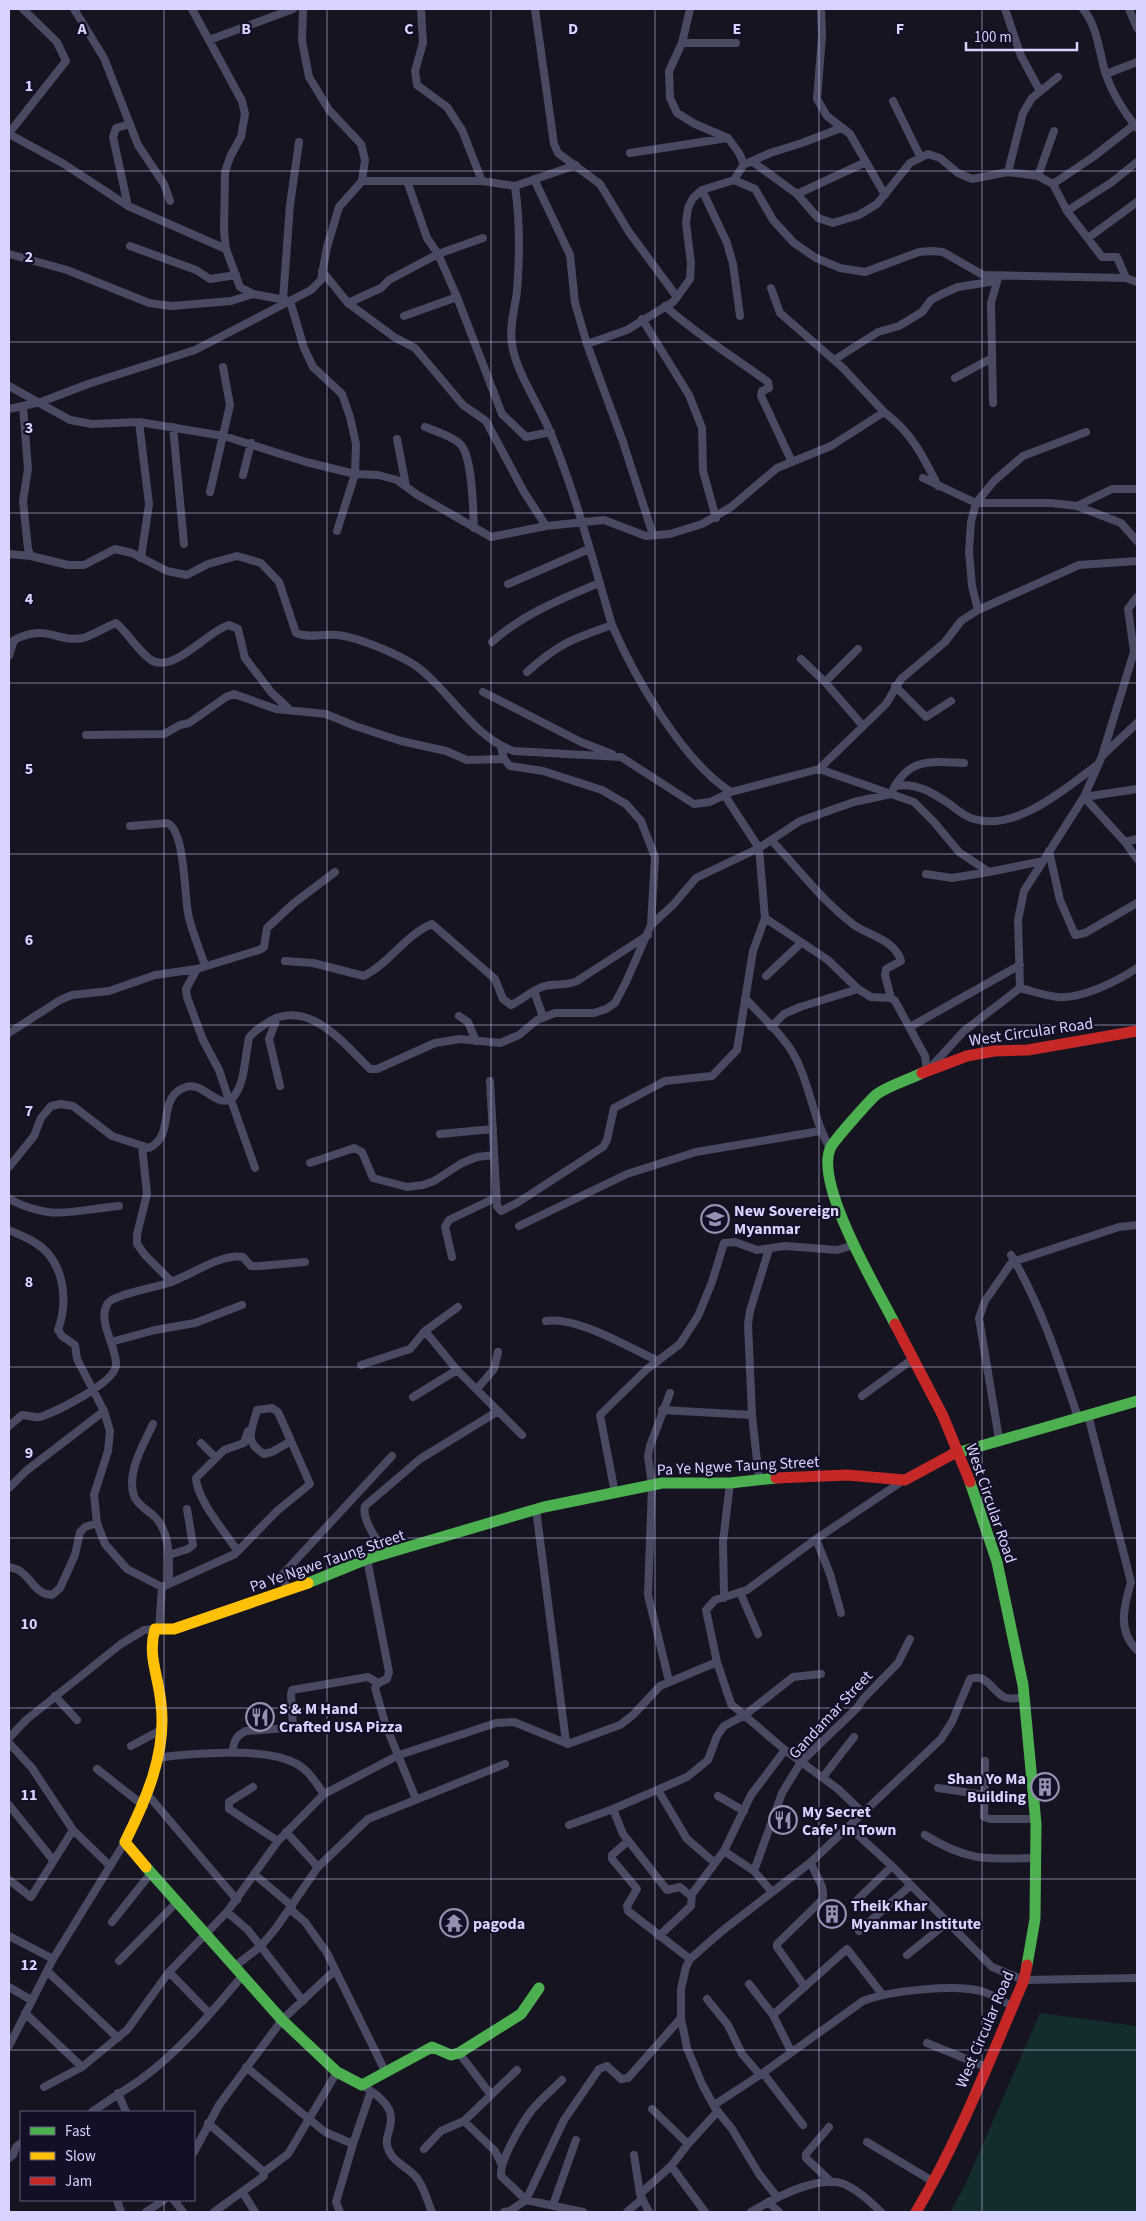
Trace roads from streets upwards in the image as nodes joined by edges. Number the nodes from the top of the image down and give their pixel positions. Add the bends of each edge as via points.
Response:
1 (23, 9) edge
2 (74, 9) edge
3 (192, 9) edge
4 (293, 9) edge
5 (303, 9) edge
6 (421, 9) edge
7 (534, 9) edge
8 (690, 9) edge
9 (821, 9) edge
10 (1005, 9) edge
11 (1083, 9) edge
12 (1129, 9) edge
13 (1137, 28) edge
14 (209, 40) junction
15 (682, 43) junction
16 (736, 43) dead end
17 (1137, 62) edge
18 (1106, 74) junction
19 (1058, 77) dead end
20 (1040, 90) junction
21 (893, 101) dead end
22 (130, 124) junction
23 (1136, 127) edge
24 (841, 128) junction
25 (1054, 131) dead end
26 (9, 133) edge
27 (728, 138) junction
28 (299, 142) dead end
29 (630, 153) dead end
30 (920, 156) junction
31 (753, 162) junction
32 (866, 162) junction
33 (1137, 162) edge
34 (744, 164) junction
35 (576, 165) junction
36 (1008, 172) junction
37 (1038, 176) junction
38 (534, 179) junction
39 (734, 180) junction
40 (362, 181) junction
41 (407, 181) junction
42 (482, 182) junction
43 (1053, 184) junction
44 (514, 186) junction
45 (702, 190) junction
46 (797, 194) junction
47 (885, 195) junction
48 (170, 201) dead end
49 (1137, 202) edge
50 (128, 206) junction
51 (1067, 211) junction
52 (483, 238) dead end
53 (1088, 238) junction
54 (130, 246) dead end
55 (226, 249) junction
56 (9, 254) edge
57 (438, 254) junction
58 (322, 271) junction
59 (236, 275) junction
60 (998, 278) junction
61 (1126, 278) junction
62 (1137, 282) edge
63 (771, 288) dead end
64 (253, 294) junction
65 (457, 297) junction
66 (677, 298) junction
67 (286, 300) junction
68 (348, 303) junction
69 (665, 306) junction
70 (404, 316) dead end
71 (740, 316) dead end
72 (642, 319) junction
73 (587, 344) junction
74 (992, 358) junction
75 (834, 360) junction
76 (223, 367) dead end
77 (954, 378) dead end
78 (9, 386) edge
79 (41, 402) junction
80 (993, 403) dead end
81 (23, 406) junction
82 (9, 409) edge
83 (884, 412) junction
84 (139, 422) junction
85 (173, 427) junction
86 (425, 427) dead end
87 (551, 432) junction
88 (1086, 432) dead end
89 (224, 436) junction
90 (397, 439) dead end
91 (251, 443) junction
92 (791, 460) junction
93 (354, 474) junction
94 (243, 475) dead end
95 (922, 478) dead end
96 (406, 486) junction
97 (938, 486) junction
98 (1137, 489) edge
99 (210, 492) dead end
100 (976, 503) junction
101 (1077, 506) junction
102 (716, 518) junction
103 (582, 523) junction
104 (546, 526) junction
105 (474, 528) junction
106 (337, 531) dead end
107 (653, 535) junction
108 (1137, 541) edge
109 (184, 544) dead end
110 (589, 549) junction
111 (9, 554) edge
112 (31, 556) junction
113 (141, 558) junction
114 (1137, 561) edge
115 (599, 583) junction
116 (508, 584) dead end
117 (1137, 597) edge
118 (978, 610) junction
119 (612, 625) junction
120 (492, 642) dead end
121 (858, 649) dead end
122 (1136, 651) edge
123 (9, 656) edge
124 (801, 659) dead end
125 (526, 672) dead end
126 (825, 682) junction
127 (895, 686) junction
128 (484, 692) dead end
129 (951, 701) dead end
130 (291, 711) junction
131 (1137, 723) edge
132 (863, 726) junction
133 (86, 735) dead end
134 (502, 747) junction
135 (621, 758) junction
136 (504, 759) junction
137 (1100, 760) junction
138 (964, 763) dead end
139 (819, 769) junction
140 (895, 786) junction
141 (1137, 789) edge
142 (728, 794) junction
143 (891, 794) junction
144 (1084, 797) junction
145 (130, 826) dead end
146 (1137, 839) edge
147 (771, 840) junction
148 (1125, 842) junction
149 (759, 848) junction
150 (1049, 851) junction
151 (1137, 859) edge
152 (1043, 861) junction
153 (335, 872) dead end
154 (989, 872) junction
155 (926, 874) dead end
156 (1137, 903) edge
157 (765, 918) junction
158 (651, 925) junction
159 (648, 935) junction
160 (801, 943) junction
161 (285, 961) dead end
162 (1020, 965) junction
163 (205, 966) junction
164 (1137, 968) edge
165 (197, 970) junction
166 (766, 976) dead end
167 (1020, 988) junction
168 (858, 989) junction
169 (534, 991) junction
170 (745, 998) junction
171 (891, 998) junction
172 (459, 1016) dead end
173 (544, 1017) junction
174 (277, 1018) junction
175 (771, 1027) junction
176 (910, 1027) junction
177 (1137, 1031) edge
178 (9, 1034) edge
179 (476, 1041) junction
180 (927, 1071) junction
181 (490, 1081) dead end
182 (280, 1086) dead end
183 (230, 1100) junction
184 (492, 1129) junction
185 (820, 1131) junction
186 (440, 1134) dead end
187 (142, 1146) junction
188 (830, 1148) junction
189 (494, 1155) junction
190 (310, 1163) dead end
191 (9, 1167) edge
192 (255, 1168) dead end
193 (497, 1197) junction
194 (9, 1199) edge
195 (119, 1206) dead end
196 (1137, 1225) edge
197 (519, 1226) dead end
198 (9, 1230) edge
199 (854, 1245) junction
200 (769, 1249) junction
201 (452, 1257) dead end
202 (1013, 1258) junction
203 (305, 1262) dead end
204 (172, 1282) junction
205 (242, 1305) dead end
206 (458, 1307) dead end
207 (546, 1321) dead end
208 (425, 1331) junction
209 (111, 1342) junction
210 (498, 1352) dead end
211 (914, 1358) junction
212 (658, 1361) junction
213 (360, 1364) dead end
214 (457, 1370) junction
215 (476, 1389) junction
216 (94, 1391) junction
217 (670, 1393) dead end
218 (862, 1396) dead end
219 (413, 1397) dead end
220 (1137, 1401) edge
221 (662, 1410) junction
222 (104, 1411) junction
223 (498, 1411) junction
224 (251, 1413) dead end
225 (752, 1416) junction
226 (1083, 1416) junction
227 (153, 1424) dead end
228 (9, 1426) edge
229 (522, 1435) dead end
230 (999, 1439) junction
231 (291, 1441) junction
232 (201, 1443) dead end
233 (958, 1451) junction
234 (392, 1456) dead end
235 (216, 1458) junction
236 (758, 1479) junction
237 (905, 1480) junction
238 (730, 1483) junction
239 (652, 1486) junction
240 (9, 1488) edge
241 (615, 1493) junction
242 (187, 1509) dead end
243 (536, 1509) junction
244 (97, 1523) junction
245 (816, 1539) junction
246 (237, 1550) junction
247 (169, 1555) junction
248 (386, 1555) junction
249 (368, 1559) junction
250 (9, 1567) edge
251 (165, 1585) junction
252 (288, 1591) junction
253 (740, 1592) junction
254 (724, 1598) junction
255 (841, 1613) dead end
256 (157, 1630) junction
257 (758, 1634) dead end
258 (910, 1638) dead end
259 (1137, 1650) edge
260 (717, 1662) junction
261 (821, 1674) dead end
262 (669, 1682) junction
263 (378, 1683) junction
264 (56, 1696) junction
265 (1024, 1697) junction
266 (745, 1715) junction
267 (26, 1720) junction
268 (77, 1720) dead end
269 (315, 1726) dead end
270 (9, 1728) edge
271 (293, 1728) junction
272 (161, 1730) junction
273 (854, 1737) dead end
274 (9, 1738) edge
275 (566, 1742) junction
276 (9, 1743) edge
277 (131, 1746) dead end
278 (785, 1750) junction
279 (232, 1753) junction
280 (399, 1755) junction
281 (156, 1758) junction
282 (985, 1761) dead end
283 (801, 1762) junction
284 (505, 1764) dead end
285 (97, 1769) dead end
286 (823, 1777) junction
287 (253, 1787) dead end
288 (938, 1788) dead end
289 (658, 1790) junction
290 (324, 1794) junction
291 (148, 1795) junction
292 (985, 1795) junction
293 (718, 1796) dead end
294 (416, 1799) junction
295 (9, 1804) edge
296 (144, 1806) junction
297 (613, 1809) junction
298 (744, 1811) junction
299 (864, 1813) junction
300 (1036, 1819) junction
301 (569, 1825) dead end
302 (849, 1827) junction
303 (73, 1830) junction
304 (286, 1832) junction
305 (925, 1835) dead end
306 (278, 1841) junction
307 (628, 1841) junction
308 (125, 1842) junction
309 (724, 1851) junction
310 (1036, 1858) junction
311 (53, 1860) junction
312 (715, 1862) junction
313 (811, 1862) junction
314 (110, 1866) junction
315 (892, 1866) junction
316 (318, 1867) junction
317 (754, 1871) junction
318 (151, 1873) junction
319 (254, 1874) junction
320 (9, 1880) edge
321 (911, 1885) junction
322 (772, 1892) junction
323 (690, 1896) junction
324 (237, 1900) junction
325 (855, 1902) dead end
326 (176, 1903) junction
327 (291, 1907) junction
328 (227, 1912) junction
329 (112, 1922) dead end
330 (948, 1922) junction
331 (859, 1931) dead end
332 (205, 1933) junction
333 (9, 1936) edge
334 (659, 1936) junction
335 (261, 1946) junction
336 (907, 1955) dead end
337 (53, 1959) junction
338 (690, 1959) junction
339 (119, 1961) dead end
340 (239, 1970) junction
341 (47, 1971) junction
342 (334, 1971) junction
343 (169, 1972) junction
344 (1137, 1978) edge
345 (1024, 1980) junction
346 (749, 1984) dead end
347 (9, 1987) edge
348 (805, 1987) junction
349 (539, 1988) dead end
350 (882, 1994) junction
351 (707, 1999) dead end
352 (31, 2000) junction
353 (302, 2001) junction
354 (1012, 2006) junction
355 (25, 2013) junction
356 (210, 2014) junction
357 (773, 2015) junction
358 (681, 2018) junction
359 (282, 2020) junction
360 (118, 2038) junction
361 (927, 2042) dead end
362 (9, 2046) edge
363 (791, 2051) junction
364 (459, 2054) junction
365 (82, 2066) junction
366 (246, 2067) junction
367 (986, 2067) junction
368 (517, 2070) dead end
369 (337, 2072) junction
370 (386, 2072) junction
371 (762, 2074) junction
372 (562, 2080) dead end
373 (44, 2087) dead end
374 (367, 2088) junction
375 (118, 2092) junction
376 (491, 2095) junction
377 (716, 2108) junction
378 (652, 2109) dead end
379 (93, 2111) edge
380 (126, 2111) edge
381 (310, 2119) junction
382 (464, 2121) junction
383 (208, 2124) junction
384 (803, 2125) dead end
385 (829, 2127) dead end
386 (576, 2140) dead end
387 (867, 2142) dead end
388 (20, 2144) edge
389 (352, 2144) junction
390 (688, 2144) junction
391 (424, 2149) dead end
392 (195, 2150) edge
393 (634, 2155) dead end
394 (9, 2158) edge
395 (502, 2165) junction
396 (671, 2166) junction
397 (264, 2172) junction
398 (831, 2182) junction
399 (934, 2182) junction
400 (242, 2193) junction
401 (641, 2197) junction
402 (777, 2197) junction
403 (526, 2200) junction
404 (162, 2201) edge
405 (175, 2201) edge
406 (768, 2202) junction
407 (553, 2205) junction
408 (564, 2210) edge
409 (146, 2212) edge
410 (183, 2212) edge
411 (214, 2212) edge
412 (256, 2212) edge
413 (340, 2212) edge
414 (432, 2212) edge
415 (508, 2212) edge
416 (583, 2212) edge
417 (627, 2212) edge
418 (649, 2212) edge
419 (705, 2212) edge
420 (750, 2212) edge
421 (779, 2212) edge
422 (881, 2212) edge
423 (916, 2212) edge

1 - 26 street via 57,42 66,61
2 - 22 street via 104,58
3 - 14 street
4 - 14 street
5 - 40 street via 302,41 310,77 329,110 360,144 365,160
6 - 42 street via 423,43 415,72 417,85 447,106 462,130
7 - 35 street via 554,144 558,153
8 - 15 street
9 - 24 street via 818,99 827,116
10 - 20 street via 1020,56
11 - 18 street via 1094,29
12 - 13 street
14 - 55 street via 242,101 245,114 241,137 225,172
15 - 16 street
15 - 27 street via 669,71 670,98 677,113
17 - 18 street
18 - 23 street via 1117,99
19 - 20 street
20 - 36 street via 1023,113
21 - 30 street
22 - 48 street via 138,145 164,184
22 - 50 street via 116,128 113,137
23 - 43 street
24 - 31 street
24 - 32 street via 850,134
25 - 37 street
26 - 50 street
27 - 29 street
27 - 34 street
28 - 67 street via 290,204
30 - 36 street via 940,154 958,173 972,179
30 - 47 street via 910,163
31 - 34 street
31 - 46 street
32 - 46 street
32 - 47 street
33 - 51 street
34 - 39 street
35 - 38 street
35 - 66 street via 600,184 628,232
36 - 37 street
37 - 43 street
38 - 44 street
38 - 73 street via 570,255 575,303
39 - 45 street
39 - 60 street via 755,189 773,220 794,243 816,258 840,268 865,272 919,252 932,251 943,252 983,275
40 - 41 street
40 - 58 street via 339,207
41 - 42 street
41 - 57 street via 427,238
42 - 44 street
43 - 51 street
44 - 87 street via 519,215 520,259 512,344
45 - 66 street via 688,208 690,279
45 - 71 street via 734,264
46 - 47 street via 818,218 833,223 859,215
49 - 53 street
50 - 55 street
51 - 53 street
52 - 57 street
53 - 61 street via 1102,257 1117,258
54 - 59 street via 196,270 210,279
55 - 59 street
56 - 64 street via 67,270 149,303 171,306 231,301
57 - 65 street
57 - 68 street via 389,280 382,288
58 - 67 street via 321,280 311,290
58 - 68 street
59 - 64 street via 240,287
60 - 61 street
60 - 74 street via 991,303
60 - 75 street via 942,294 931,300 922,312 899,326 878,332
61 - 62 street
63 - 75 street via 780,313
64 - 67 street
65 - 70 street
65 - 87 street via 502,414 526,438
66 - 69 street
67 - 79 street via 195,350
67 - 93 street via 313,368 342,394 356,444
68 - 104 street via 394,337 415,348 463,405 486,421
69 - 72 street
69 - 92 street via 692,330 768,382 769,388 762,390 761,396
72 - 73 street via 627,330
72 - 102 street via 689,394 702,428 703,471
73 - 107 street
74 - 77 street
74 - 80 street
75 - 83 street
76 - 89 street via 230,405
78 - 79 street
79 - 81 street
79 - 84 street via 70,420 92,424
81 - 82 street
81 - 112 street via 28,469 23,501
83 - 92 street via 831,446
83 - 97 street via 897,421 918,445
84 - 85 street
84 - 113 street via 149,504
85 - 89 street
85 - 109 street
86 - 105 street via 460,444 465,452 473,491
87 - 103 street
88 - 100 street via 1023,456 994,481
89 - 91 street
89 - 99 street
90 - 96 street
91 - 93 street
91 - 94 street
92 - 102 street via 776,468
93 - 96 street via 397,480
93 - 106 street
95 - 97 street
96 - 105 street
97 - 100 street
98 - 101 street via 1112,489
100 - 101 street
100 - 118 street via 969,551
101 - 108 street via 1121,523
102 - 107 street via 670,534
103 - 104 street
103 - 107 street via 604,520 646,536
103 - 110 street
104 - 105 street via 491,537
110 - 115 street
110 - 116 street
111 - 112 street
112 - 113 street via 68,565 84,565 115,549
113 - 134 street via 187,575 208,564 237,556 261,564 279,582 296,633 305,637 336,634 362,640 415,666
114 - 118 street via 1079,565
115 - 119 street
115 - 120 street via 553,602 509,626
117 - 122 street via 1128,609
118 - 127 street via 961,621 945,642
119 - 125 street via 570,639 551,650
119 - 142 street via 644,688 698,765
121 - 126 street
122 - 137 street
123 - 130 street via 14,640 28,633 45,632 84,638 116,623 150,659 160,663 183,656 211,633 229,626 238,629 245,658 270,692
124 - 126 street
126 - 132 street
127 - 129 street via 926,717
127 - 132 street via 886,704
128 - 135 street via 581,742
130 - 133 street via 234,694 189,723 164,734
130 - 136 street via 326,714 467,760
131 - 137 street
132 - 139 street
134 - 135 street via 514,751
134 - 136 street
135 - 142 street via 694,804 710,802
136 - 158 street via 518,769 543,771 602,790 626,804 641,821 654,857
137 - 140 street via 1031,810 1005,819 973,819 916,786
137 - 144 street
138 - 140 street via 929,762 903,772
139 - 142 street
139 - 143 street
140 - 143 street
141 - 144 street
142 - 149 street
143 - 147 street via 854,802 800,821
143 - 154 street via 914,802 959,852
144 - 148 street
144 - 150 street
145 - 163 street via 167,823 174,829 186,874 188,917
146 - 148 street
147 - 149 street
147 - 171 street via 835,909 855,926 894,946 901,961 886,969
148 - 151 street
149 - 157 street
149 - 158 street via 696,878
150 - 152 street
150 - 156 street via 1060,900 1074,935 1084,933
152 - 154 street
152 - 162 street via 1024,891 1018,920
153 - 163 street via 267,928 264,948
154 - 155 street via 952,878
157 - 160 street
157 - 170 street via 753,952
158 - 159 street
159 - 169 street via 578,981 568,985 550,984
159 - 173 street via 614,1003 594,1013 555,1013
160 - 166 street
160 - 168 street via 828,960
161 - 169 street via 313,963 364,976 432,924 495,980 507,1004
162 - 167 street
162 - 176 street
163 - 165 street
164 - 167 street via 1120,980 1095,990 1059,997
165 - 178 street via 155,975 109,991 60,1000
165 - 183 street via 186,989 187,997
167 - 180 street via 964,1031
168 - 171 street via 870,997
168 - 175 street via 784,1014
169 - 173 street
170 - 175 street
170 - 193 street via 737,1050 712,1076 665,1081 640,1093 614,1108 603,1147 505,1210 501,1211 497,1206
171 - 176 street
172 - 179 street via 468,1022
173 - 179 street via 519,1035 500,1043
174 - 179 street via 289,1015 322,1024 370,1069 385,1067 435,1043 460,1039
174 - 182 street via 269,1040
174 - 183 street via 261,1026 249,1038 242,1082
175 - 185 street via 792,1050
176 - 180 street via 925,1056
177 - 180 street, West Circular Road via 1028,1050 967,1056
180 - 188 street, West Circular Road via 877,1094
181 - 184 street
183 - 187 street via 221,1101 200,1087 178,1091 170,1102 158,1144 148,1148
183 - 192 street
184 - 186 street
184 - 189 street
185 - 188 street
185 - 197 street via 687,1155 627,1174
187 - 191 street via 112,1136 73,1106 61,1104 51,1106 41,1118 34,1136
187 - 204 street via 147,1194 137,1244
188 - 199 street, West Circular Road via 827,1168
189 - 190 street via 477,1157 434,1181 407,1187 373,1178 362,1152 354,1148
189 - 193 street
193 - 201 street via 450,1220 445,1227
194 - 195 street via 51,1214
196 - 202 street via 1119,1227
198 - 216 street via 35,1242 54,1263 64,1291 65,1305 58,1330 75,1345 77,1359
199 - 200 street via 837,1250 794,1246
199 - 211 street, West Circular Road
200 - 212 street via 757,1250 735,1242 724,1243 698,1316 680,1344
200 - 225 street via 748,1324
202 - 226 street via 1045,1324
202 - 230 street via 985,1301 979,1318
203 - 204 street via 251,1266 243,1257 227,1257
204 - 209 street via 108,1302 105,1317
205 - 209 street via 195,1323
206 - 208 street
207 - 212 street via 570,1323
208 - 213 street via 410,1349
208 - 214 street
209 - 216 street via 116,1368
210 - 215 street via 494,1369
211 - 218 street
211 - 233 street, West Circular Road
212 - 241 street via 600,1415
214 - 215 street
214 - 219 street
215 - 223 street
216 - 222 street
216 - 228 street via 38,1418 22,1414
217 - 221 street
220 - 226 street
221 - 225 street
221 - 239 street via 648,1456
222 - 240 street via 26,1471
222 - 244 street via 110,1431 108,1452 94,1495
223 - 229 street
223 - 248 street via 420,1459 365,1506 367,1519
224 - 235 street via 244,1443 224,1450
225 - 236 street
226 - 230 street
226 - 259 street via 1131,1582 1124,1604 1124,1620 1127,1637
227 - 247 street via 134,1467 133,1495 160,1523
230 - 233 street
231 - 231 street via 278,1412 272,1408 257,1410 250,1437 256,1448 264,1454
231 - 246 street via 310,1484 276,1511
232 - 235 street
233 - 237 street
233 - 265 street, West Circular Road via 996,1562
234 - 252 street via 282,1575
235 - 246 street via 196,1478 196,1484
236 - 237 street, Pa Ye Ngwe Taung Street via 847,1475
236 - 238 street, Pa Ye Ngwe Taung Street
237 - 245 street
238 - 239 street, Pa Ye Ngwe Taung Street via 662,1483
238 - 254 street via 723,1542
239 - 241 street, Pa Ye Ngwe Taung Street
239 - 262 street via 648,1595
241 - 243 street, Pa Ye Ngwe Taung Street
242 - 247 street via 193,1545
243 - 248 street, Pa Ye Ngwe Taung Street
243 - 275 street
244 - 250 street via 80,1532 75,1555 60,1588 52,1596 35,1588 20,1571
244 - 251 street via 105,1544 127,1569
245 - 253 street
245 - 255 street
246 - 251 street via 235,1554
247 - 251 street
248 - 249 street, Pa Ye Ngwe Taung Street
249 - 252 street, Pa Ye Ngwe Taung Street
249 - 263 street via 389,1672 387,1679
251 - 256 street
252 - 256 street, Pa Ye Ngwe Taung Street via 174,1628
253 - 254 street
253 - 257 street
254 - 260 street via 715,1600 706,1610
256 - 264 street via 144,1630 121,1644
256 - 272 street via 150,1640 150,1656 160,1696
258 - 283 street, Gandamar Street via 898,1663
260 - 262 street
260 - 266 street via 728,1698
261 - 266 street via 793,1677
262 - 275 street via 660,1686 620,1725 568,1744
263 - 271 street via 368,1677 292,1690
263 - 280 street via 375,1688 379,1704
264 - 267 street
264 - 268 street
265 - 299 street via 1012,1699 983,1678 970,1679 942,1739
265 - 300 street, West Circular Road
266 - 278 street
266 - 289 street via 720,1731 710,1756 701,1766 687,1777
267 - 270 street
267 - 274 street
269 - 271 street
271 - 279 street via 239,1734
272 - 277 street
272 - 281 street
273 - 286 street
275 - 280 street via 514,1722 496,1723
276 - 303 street via 32,1768
278 - 283 street
278 - 298 street via 751,1794
279 - 281 street via 190,1753
279 - 290 street via 281,1758 296,1763
280 - 290 street
280 - 294 street
281 - 291 street
282 - 292 street
283 - 286 street
283 - 317 street, Gandamar Street via 782,1793
284 - 294 street
285 - 296 street
286 - 299 street
287 - 306 street via 229,1802 229,1809
288 - 292 street
289 - 297 street
289 - 312 street via 687,1839
290 - 304 street
291 - 296 street
291 - 324 street
292 - 300 street via 984,1817
293 - 298 street
294 - 316 street via 368,1819
295 - 311 street
296 - 308 street
297 - 301 street
297 - 307 street
298 - 309 street
299 - 302 street
300 - 310 street, West Circular Road
302 - 313 street
302 - 315 street
303 - 311 street
303 - 314 street
304 - 306 street
304 - 316 street
305 - 310 street via 968,1857 985,1860
306 - 319 street
307 - 323 street via 667,1890 680,1887
307 - 334 street via 612,1855 612,1860 637,1889 626,1908
308 - 314 street
308 - 318 street
309 - 312 street
309 - 317 street
310 - 345 street, West Circular Road via 1034,1919
311 - 320 street via 30,1897
312 - 323 street
313 - 322 street
313 - 348 street via 822,1886 822,1900 777,1947
314 - 337 street
315 - 321 street
315 - 325 street
316 - 327 street
317 - 322 street
318 - 326 street
318 - 329 street
319 - 324 street
319 - 327 street
321 - 330 street
321 - 331 street
322 - 338 street
323 - 334 street via 689,1908
324 - 328 street
326 - 332 street
326 - 339 street
327 - 335 street
327 - 342 street via 327,1952
328 - 332 street
328 - 335 street
330 - 336 street
330 - 345 street via 992,1967
332 - 340 street
332 - 343 street
333 - 337 street
334 - 338 street
335 - 340 street
335 - 353 street
337 - 341 street
338 - 358 street via 681,1989
340 - 356 street
340 - 359 street
341 - 352 street
341 - 360 street
342 - 353 street
342 - 370 street
343 - 356 street
343 - 360 street
344 - 345 street
345 - 354 street, West Circular Road
346 - 357 street
347 - 352 street
348 - 350 street via 847,1949
348 - 357 street
349 - 364 street via 520,2014
350 - 354 street via 945,1989 982,1992
350 - 363 street via 863,2001
351 - 371 street via 728,2025 742,2054
352 - 355 street
353 - 359 street
354 - 367 street, West Circular Road
355 - 362 street
355 - 365 street
356 - 375 street via 178,2047 140,2079
357 - 363 street
358 - 377 street via 687,2048
358 - 403 street via 628,2078 621,2079 607,2066 599,2069 564,2120
359 - 366 street
359 - 369 street
360 - 365 street
361 - 367 street
363 - 371 street
364 - 370 street via 451,2055 432,2047
364 - 376 street
365 - 373 street
366 - 381 street
366 - 383 street
367 - 399 street, West Circular Road
368 - 376 street
369 - 374 street
369 - 381 street
370 - 374 street
371 - 377 street
371 - 384 street
372 - 395 street via 532,2110
374 - 389 street
374 - 414 street via 379,2096 390,2112 386,2136 391,2156 416,2176
375 - 379 street
375 - 380 street
376 - 382 street
377 - 390 street
377 - 402 street
378 - 390 street
381 - 389 street via 325,2132
381 - 397 street via 288,2154
382 - 391 street via 441,2131
382 - 395 street via 495,2151
383 - 392 street
383 - 397 street
385 - 398 street via 806,2158
386 - 407 street
387 - 399 street
388 - 394 street
389 - 413 street via 336,2202
390 - 396 street
393 - 401 street
395 - 403 street via 503,2181
396 - 401 street
396 - 419 street
397 - 400 street via 264,2176
398 - 402 street
398 - 422 street via 843,2184 868,2198
399 - 423 street, West Circular Road
400 - 411 street
400 - 412 street
401 - 417 street
401 - 418 street
402 - 406 street
403 - 407 street
403 - 415 street
404 - 409 street
405 - 410 street
406 - 420 street
406 - 421 street
407 - 408 street
408 - 416 street

